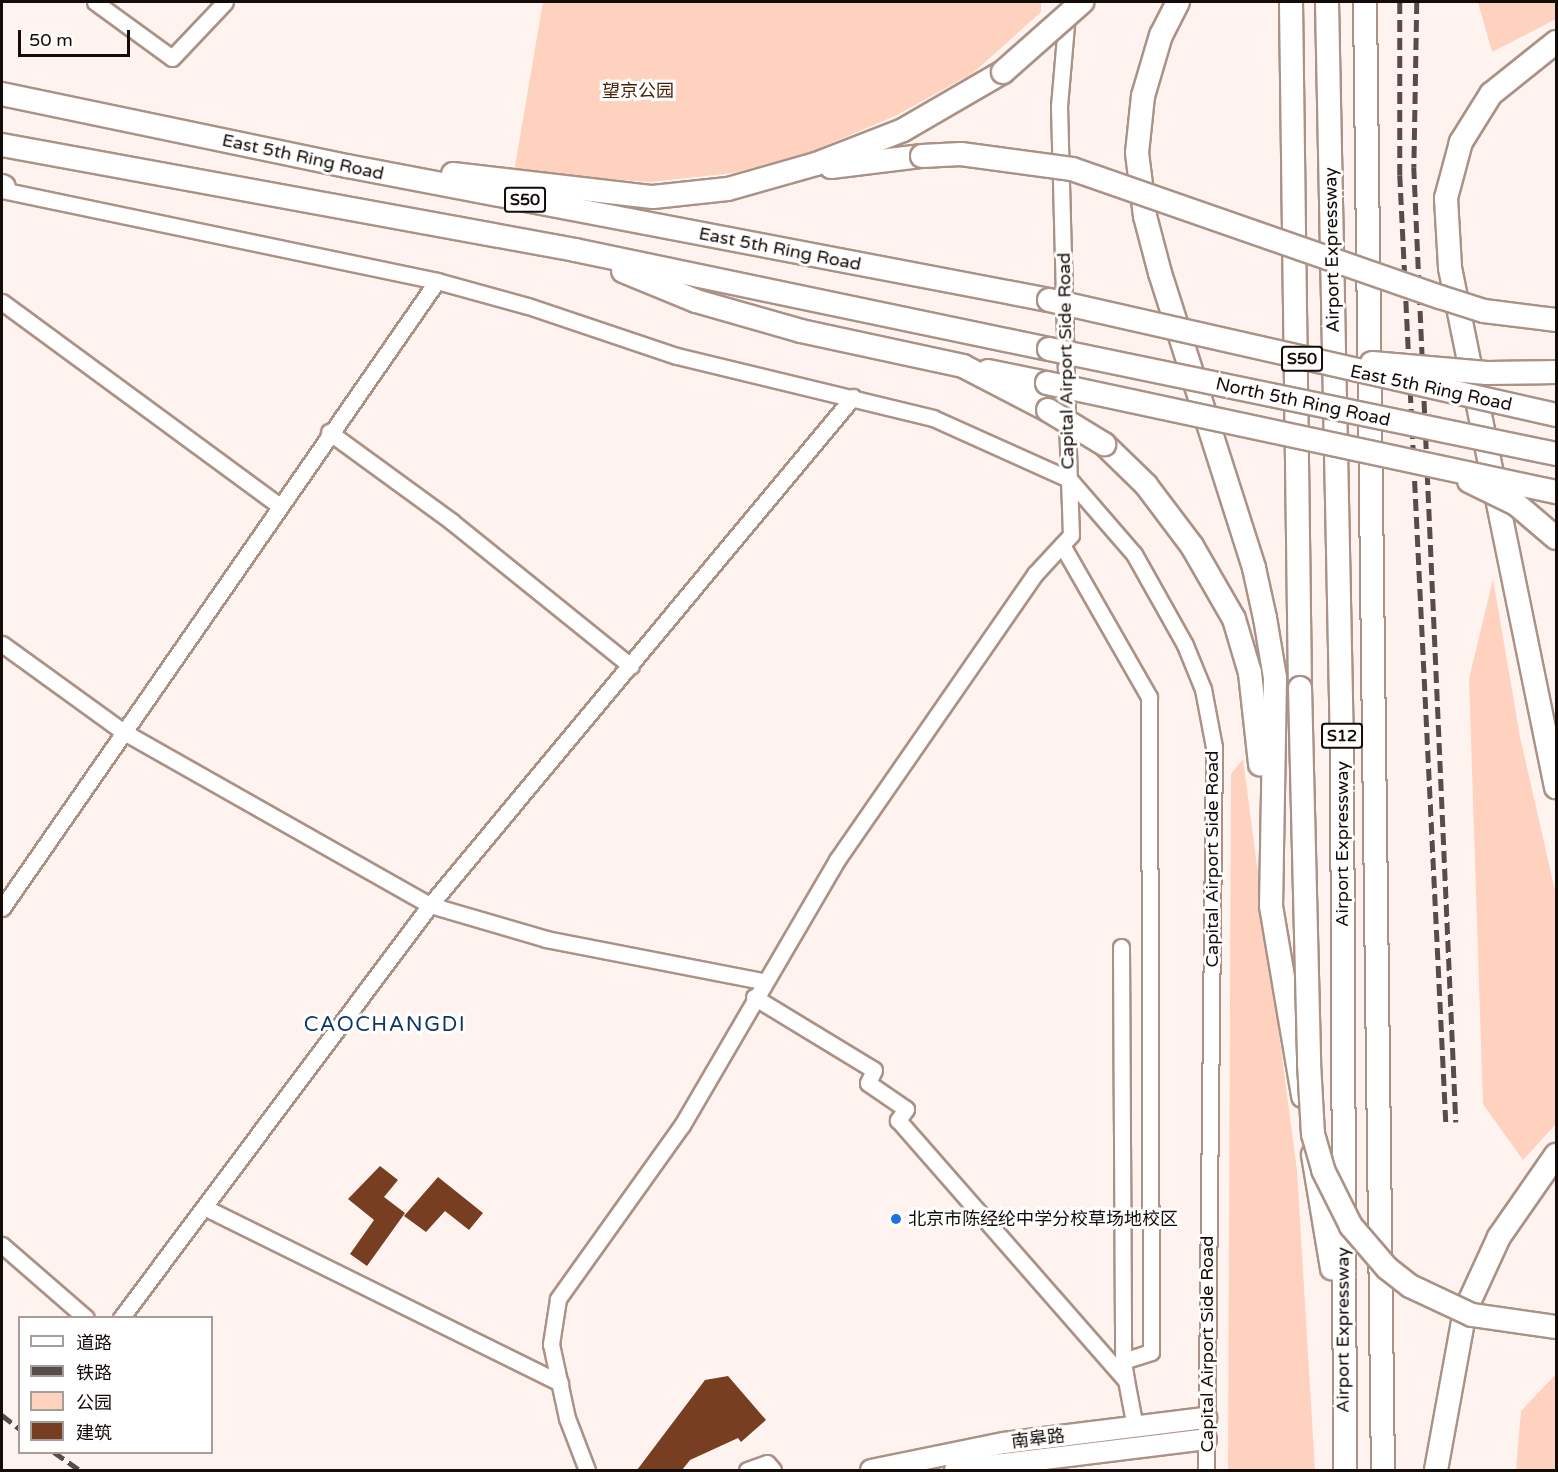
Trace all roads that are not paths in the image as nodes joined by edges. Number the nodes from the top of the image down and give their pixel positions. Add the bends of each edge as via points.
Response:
1 (95, 2) edge
2 (225, 2) edge
3 (1067, 2) edge
4 (1082, 2) edge
5 (1178, 2) edge
6 (1291, 2) edge
7 (1327, 2) edge
8 (1365, 2) edge
9 (1557, 42) edge
10 (2, 94) edge
11 (2, 145) edge
12 (347, 166) junction
13 (790, 172) junction
14 (2, 188) edge
15 (575, 250) junction
16 (437, 281) junction
17 (2, 302) edge
18 (1557, 320) edge
19 (1280, 354) junction
20 (963, 366) junction
21 (1557, 372) edge
22 (853, 397) junction
23 (1557, 415) edge
24 (329, 432) junction
25 (1557, 454) edge
26 (1438, 465) junction
27 (1069, 479) junction
28 (1557, 492) edge
29 (278, 505) junction
30 (1557, 538) edge
31 (1062, 544) junction
32 (2, 644) edge
33 (631, 666) junction
34 (122, 731) junction
35 (1557, 787) edge
36 (430, 905) junction
37 (1271, 906) junction
38 (2, 908) edge
39 (1121, 947) dead end
40 (763, 981) junction
41 (754, 997) junction
42 (1557, 1155) edge
43 (206, 1208) junction
44 (2, 1245) edge
45 (85, 1316) edge
46 (122, 1316) edge
47 (1557, 1327) edge
48 (1343, 1332) junction
49 (1123, 1360) junction
50 (1126, 1380) junction
51 (560, 1383) junction
52 (1206, 1418) junction
53 (1135, 1427) junction
54 (1206, 1439) junction
55 (587, 1470) edge
56 (747, 1470) edge
57 (773, 1470) edge
58 (872, 1470) edge
59 (955, 1470) edge
60 (1206, 1470) edge
61 (1345, 1470) edge
62 (1383, 1470) edge
63 (1436, 1470) edge

1 - 2 street via 172,58
3 - 27 street, Capital Airport Side Road via 1059,106
4 - 13 highway, bridge via 1003,72 903,130
5 - 37 highway via 1161,35 1143,96 1137,153 1145,216 1160,273 1254,568 1265,618 1275,678
6 - 47 highway, bridge via 1300,688 1313,1134 1323,1170 1351,1226 1387,1268 1410,1286 1472,1315
7 - 48 highway, Airport Expressway / S12 via 1342,750
8 - 62 highway, Airport Expressway / S12
9 - 35 highway via 1491,94 1461,142 1446,198 1450,268
10 - 12 highway, East 5th Ring Road / S50
11 - 15 highway, S50
12 - 13 highway via 527,180 653,197 728,189
12 - 19 highway, East 5th Ring Road / S50, bridge via 1049,300
13 - 18 highway, bridge via 961,154 1072,169 1440,297 1484,310
14 - 16 street
15 - 20 highway via 696,301 801,331
15 - 25 highway, North 5th Ring Road / S50, bridge
16 - 22 street via 677,356
16 - 24 street
17 - 29 street
19 - 21 highway, bridge via 1487,373
19 - 23 highway, East 5th Ring Road / S50, bridge
20 - 26 highway, bridge
20 - 37 highway, bridge via 1104,444 1146,485 1192,546 1234,619 1250,673 1258,731
22 - 27 street via 933,418
22 - 33 street
24 - 29 street
24 - 33 street via 451,521
26 - 28 highway, bridge
26 - 30 highway, bridge via 1516,504
27 - 31 street via 1071,535
27 - 52 street, Capital Airport Side Road via 1134,554 1185,645 1203,689 1214,747
29 - 34 street
31 - 40 street via 1029,584 844,851
31 - 49 street via 1149,697 1151,1352
32 - 34 street
33 - 36 street
34 - 36 street
34 - 38 street
36 - 40 street via 546,939
36 - 43 street
37 - 48 highway
39 - 49 street
40 - 41 street
41 - 50 street via 874,1070 868,1083 906,1108 898,1120
41 - 51 street via 682,1125 558,1299 551,1344
42 - 63 highway via 1499,1237 1465,1311
43 - 46 street
43 - 51 street
44 - 45 street
48 - 61 highway, Airport Expressway / S12
49 - 50 street
50 - 53 street
51 - 55 street
52 - 53 main road, 南皋路
52 - 54 street, Capital Airport Side Road
53 - 58 main road, 南皋路 via 1004,1443
54 - 59 main road, 南皋路
54 - 60 street, Capital Airport Side Road
56 - 57 street via 767,1463

